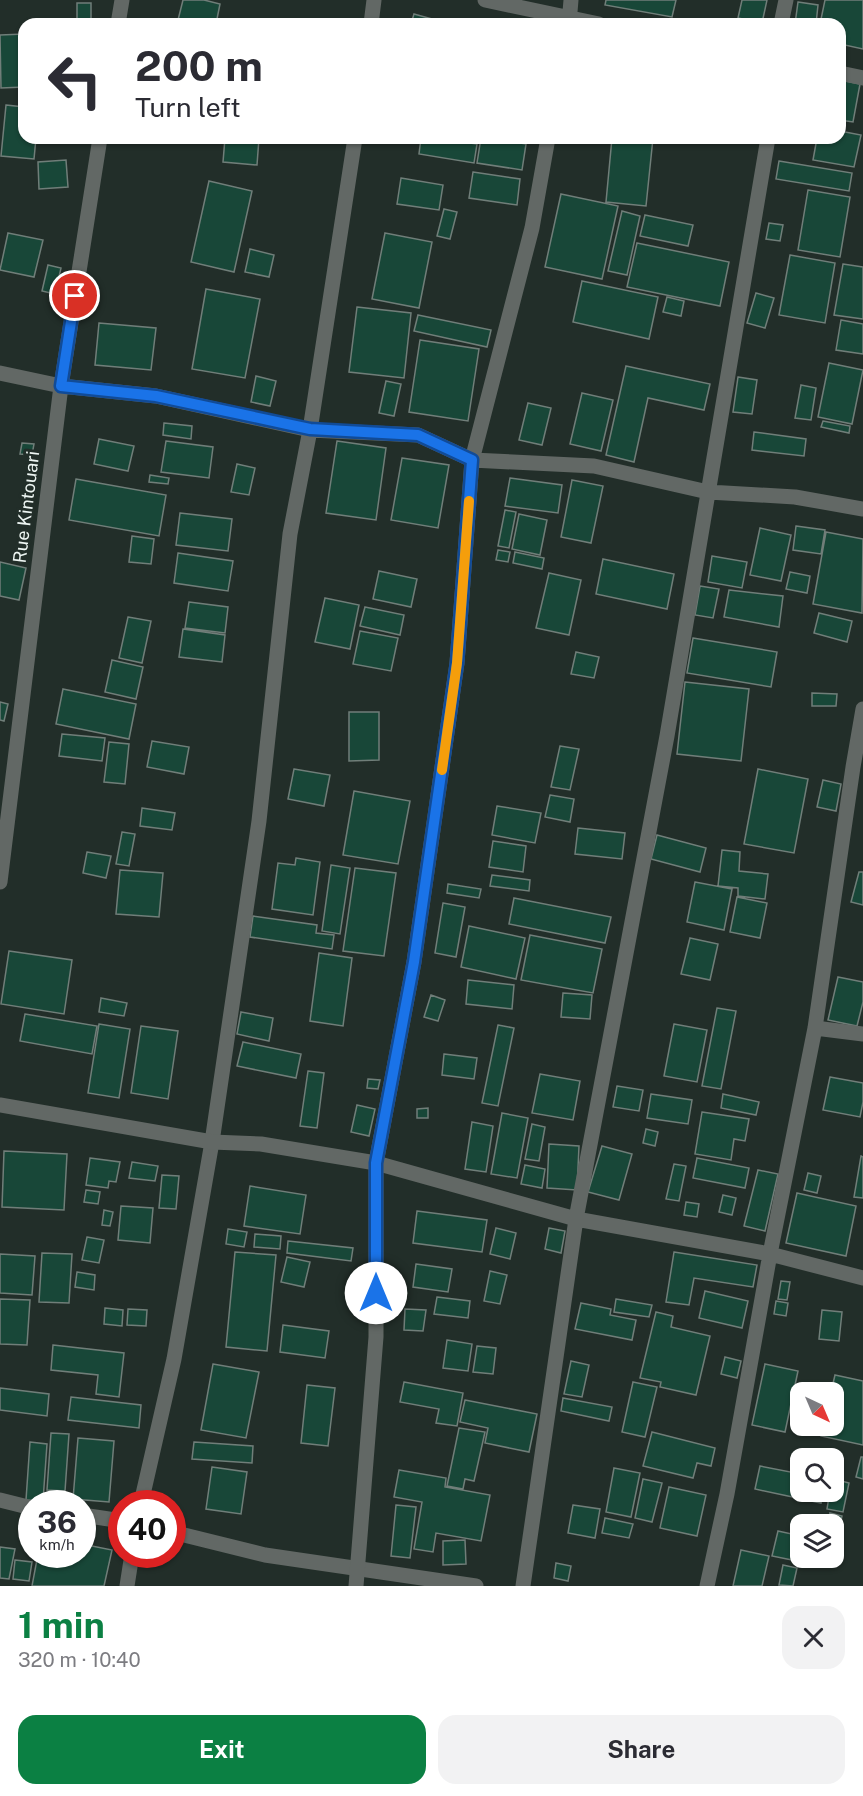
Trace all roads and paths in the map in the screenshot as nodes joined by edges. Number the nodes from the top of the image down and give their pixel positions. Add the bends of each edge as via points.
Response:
1 (122, 0) edge
2 (374, 0) edge
3 (485, 0) edge
4 (571, 0) edge
5 (786, 0) edge
6 (119, 18) edge
7 (371, 18) edge
8 (557, 18) edge
9 (569, 18) edge
10 (782, 18) edge
11 (846, 74) edge
12 (863, 78) edge
13 (99, 144) edge
14 (354, 144) edge
15 (547, 144) edge
16 (767, 144) edge
17 (0, 373) edge
18 (61, 386) junction
19 (310, 429) junction
20 (472, 460) junction
21 (708, 492) junction
22 (863, 509) edge
23 (863, 709) edge
24 (0, 882) edge
25 (814, 1028) junction
26 (863, 1034) edge
27 (0, 1105) edge
28 (212, 1142) junction
29 (376, 1163) junction
30 (576, 1219) junction
31 (770, 1254) junction
32 (863, 1278) edge
33 (144, 1490) edge
34 (0, 1500) edge
35 (18, 1504) edge
36 (186, 1535) edge
37 (130, 1568) edge
38 (357, 1569) junction
39 (127, 1586) edge
40 (356, 1586) edge
41 (476, 1586) edge
42 (523, 1586) edge
43 (707, 1586) edge

1 - 6 street
2 - 7 street
3 - 8 street
4 - 9 street
5 - 10 street
11 - 12 street
13 - 18 street, Rue Kintouari
14 - 19 street
15 - 20 street via 532,228
16 - 21 street
17 - 18 street
18 - 19 street via 156,396
18 - 24 street, Rue Kintouari
19 - 20 street via 418,435
19 - 28 street via 290,534 259,821
20 - 21 street via 594,466
20 - 29 street via 457,663 414,962
21 - 22 street via 795,497
21 - 30 street via 667,736
23 - 25 street
25 - 26 street
25 - 31 street
27 - 28 street
28 - 29 street via 261,1144
28 - 33 street via 174,1359
29 - 30 street
29 - 38 street via 376,1337
30 - 31 street
30 - 42 street
31 - 32 street
31 - 43 street
34 - 35 street
36 - 38 street via 265,1555
37 - 39 street
38 - 40 street
38 - 41 street

